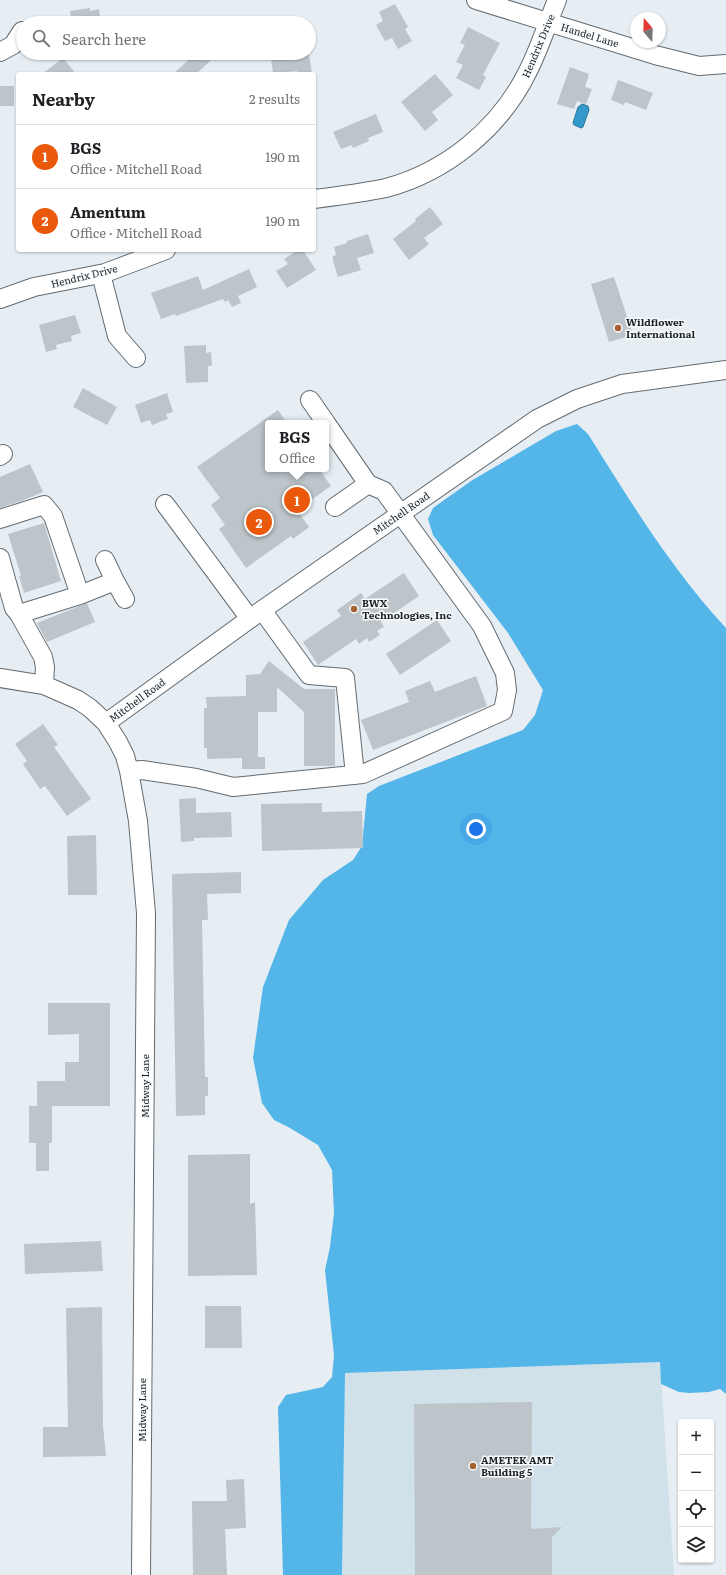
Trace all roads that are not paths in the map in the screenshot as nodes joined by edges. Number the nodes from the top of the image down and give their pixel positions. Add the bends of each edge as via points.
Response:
1 (476, 0) edge
2 (557, 0) edge
3 (548, 22) junction
4 (16, 40) edge
5 (0, 52) edge
6 (726, 64) edge
7 (316, 199) edge
8 (161, 252) edge
9 (101, 274) junction
10 (0, 299) edge
11 (136, 358) dead end
12 (726, 370) edge
13 (310, 400) dead end
14 (324, 420) edge
15 (329, 427) edge
16 (368, 484) junction
17 (165, 504) dead end
18 (335, 507) dead end
19 (400, 514) junction
20 (0, 519) edge
21 (0, 558) edge
22 (105, 560) dead end
23 (115, 581) junction
24 (80, 594) junction
25 (125, 599) dead end
26 (19, 614) junction
27 (256, 615) junction
28 (0, 678) edge
29 (44, 684) junction
30 (106, 723) junction
31 (129, 771) junction
32 (355, 775) junction
33 (141, 1575) edge

1 - 3 street, Handel Lane
2 - 3 street, Hendrix Drive
3 - 6 street, Handel Lane via 654,55 699,66
3 - 7 street, Hendrix Drive via 527,73 506,109 455,157 426,173 386,188
4 - 5 street via 13,45
8 - 9 street, Hendrix Drive
9 - 10 street, Hendrix Drive via 34,287
9 - 11 street via 117,336
12 - 19 street, Mitchell Road via 622,384 565,404 538,419
13 - 14 street
15 - 16 street
16 - 18 street
16 - 19 street via 384,491
17 - 27 street
19 - 27 street, Mitchell Road
19 - 32 street via 482,626 505,673 507,690 503,711 363,774
20 - 24 street via 44,505 53,516
21 - 26 street via 14,608
22 - 23 street
23 - 24 street
23 - 25 street
24 - 26 street
26 - 29 street via 43,658
27 - 30 street, Mitchell Road
27 - 32 street via 309,675 345,678
28 - 29 street, Midway Lane
29 - 30 street, Midway Lane via 78,700
30 - 31 street, Midway Lane via 125,756
31 - 32 street via 142,770 196,778 233,787
31 - 33 street, Midway Lane via 138,821 146,913

